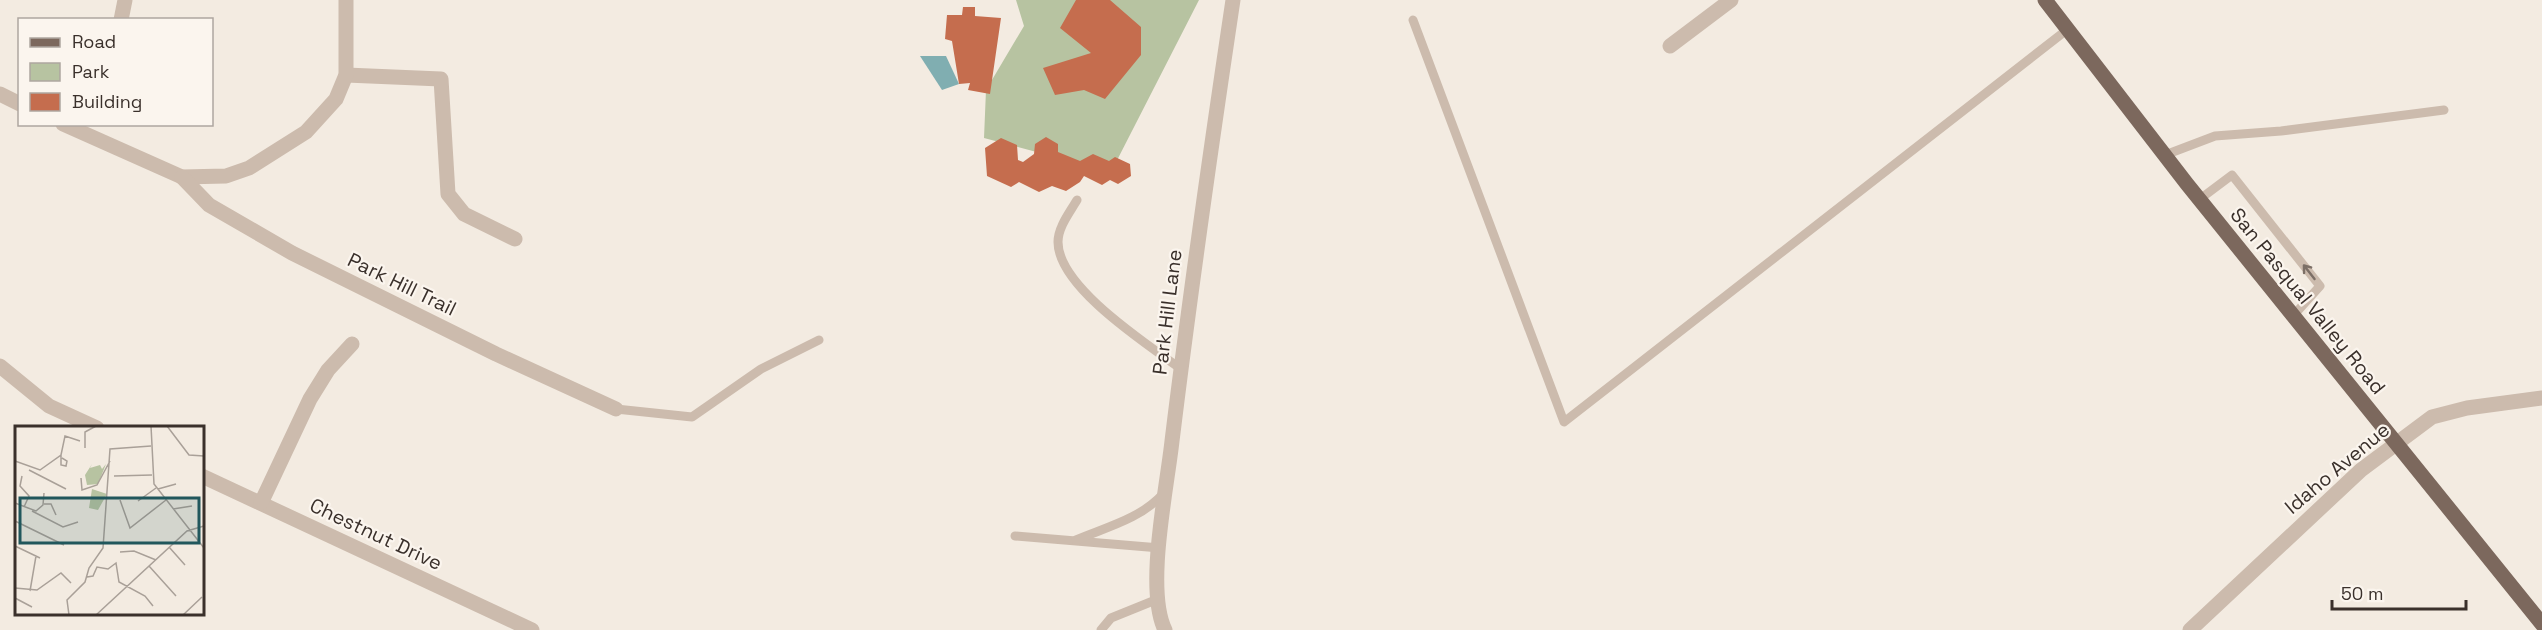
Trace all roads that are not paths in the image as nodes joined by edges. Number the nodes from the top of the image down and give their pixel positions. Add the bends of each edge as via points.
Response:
1 (125, 0) edge
2 (346, 0) edge
3 (1233, 0) edge
4 (1731, 0) edge
5 (2045, 0) edge
6 (121, 18) edge
7 (1413, 20) dead end
8 (2068, 29) junction
9 (1670, 46) dead end
10 (346, 75) junction
11 (0, 94) edge
12 (18, 103) edge
13 (2444, 110) dead end
14 (66, 126) edge
15 (2165, 155) junction
16 (182, 177) junction
17 (2200, 199) junction
18 (1077, 200) dead end
19 (515, 239) dead end
20 (2293, 316) junction
21 (819, 340) dead end
22 (352, 345) dead end
23 (0, 366) edge
24 (1181, 369) junction
25 (2542, 398) edge
26 (616, 409) joint
27 (93, 426) edge
28 (2396, 444) junction
29 (204, 477) edge
30 (1166, 491) junction
31 (261, 503) junction
32 (1015, 536) dead end
33 (1074, 541) junction
34 (1160, 548) junction
35 (1158, 599) junction
36 (2542, 624) edge
37 (531, 630) edge
38 (1101, 630) edge
39 (1165, 630) edge
40 (2190, 630) edge

1 - 6 street
2 - 10 street
3 - 24 street, Park Hill Lane
4 - 9 street
5 - 8 main road, San Pasqual Valley Road
7 - 8 lane via 1564,422
8 - 15 main road, San Pasqual Valley Road
10 - 16 street via 336,99 306,132 249,168 226,176
10 - 19 street via 441,79 448,194 464,214
11 - 12 street
13 - 15 lane via 2215,136
14 - 16 street
15 - 17 main road, San Pasqual Valley Road
16 - 26 street, Park Hill Trail via 209,205 292,254
17 - 20 main road, San Pasqual Valley Road
20 -> 17 lane via 2320,286 2232,175
18 - 24 lane via 1058,241 1069,273 1097,305
20 - 28 main road, San Pasqual Valley Road
21 - 26 lane via 761,369 692,417
22 - 31 street via 328,370 310,399
23 - 27 street via 49,406
24 - 30 street, Park Hill Lane
25 - 28 street, Idaho Avenue via 2432,417
28 - 36 main road, San Pasqual Valley Road
28 - 40 street, Idaho Avenue via 2321,506
29 - 31 street, Chestnut Drive
30 - 33 lane via 1126,520
30 - 34 street, Park Hill Lane
31 - 37 street, Chestnut Drive
32 - 33 lane
33 - 34 lane
34 - 35 street, Park Hill Lane
35 - 38 lane via 1111,618
35 - 39 street, Park Hill Lane

